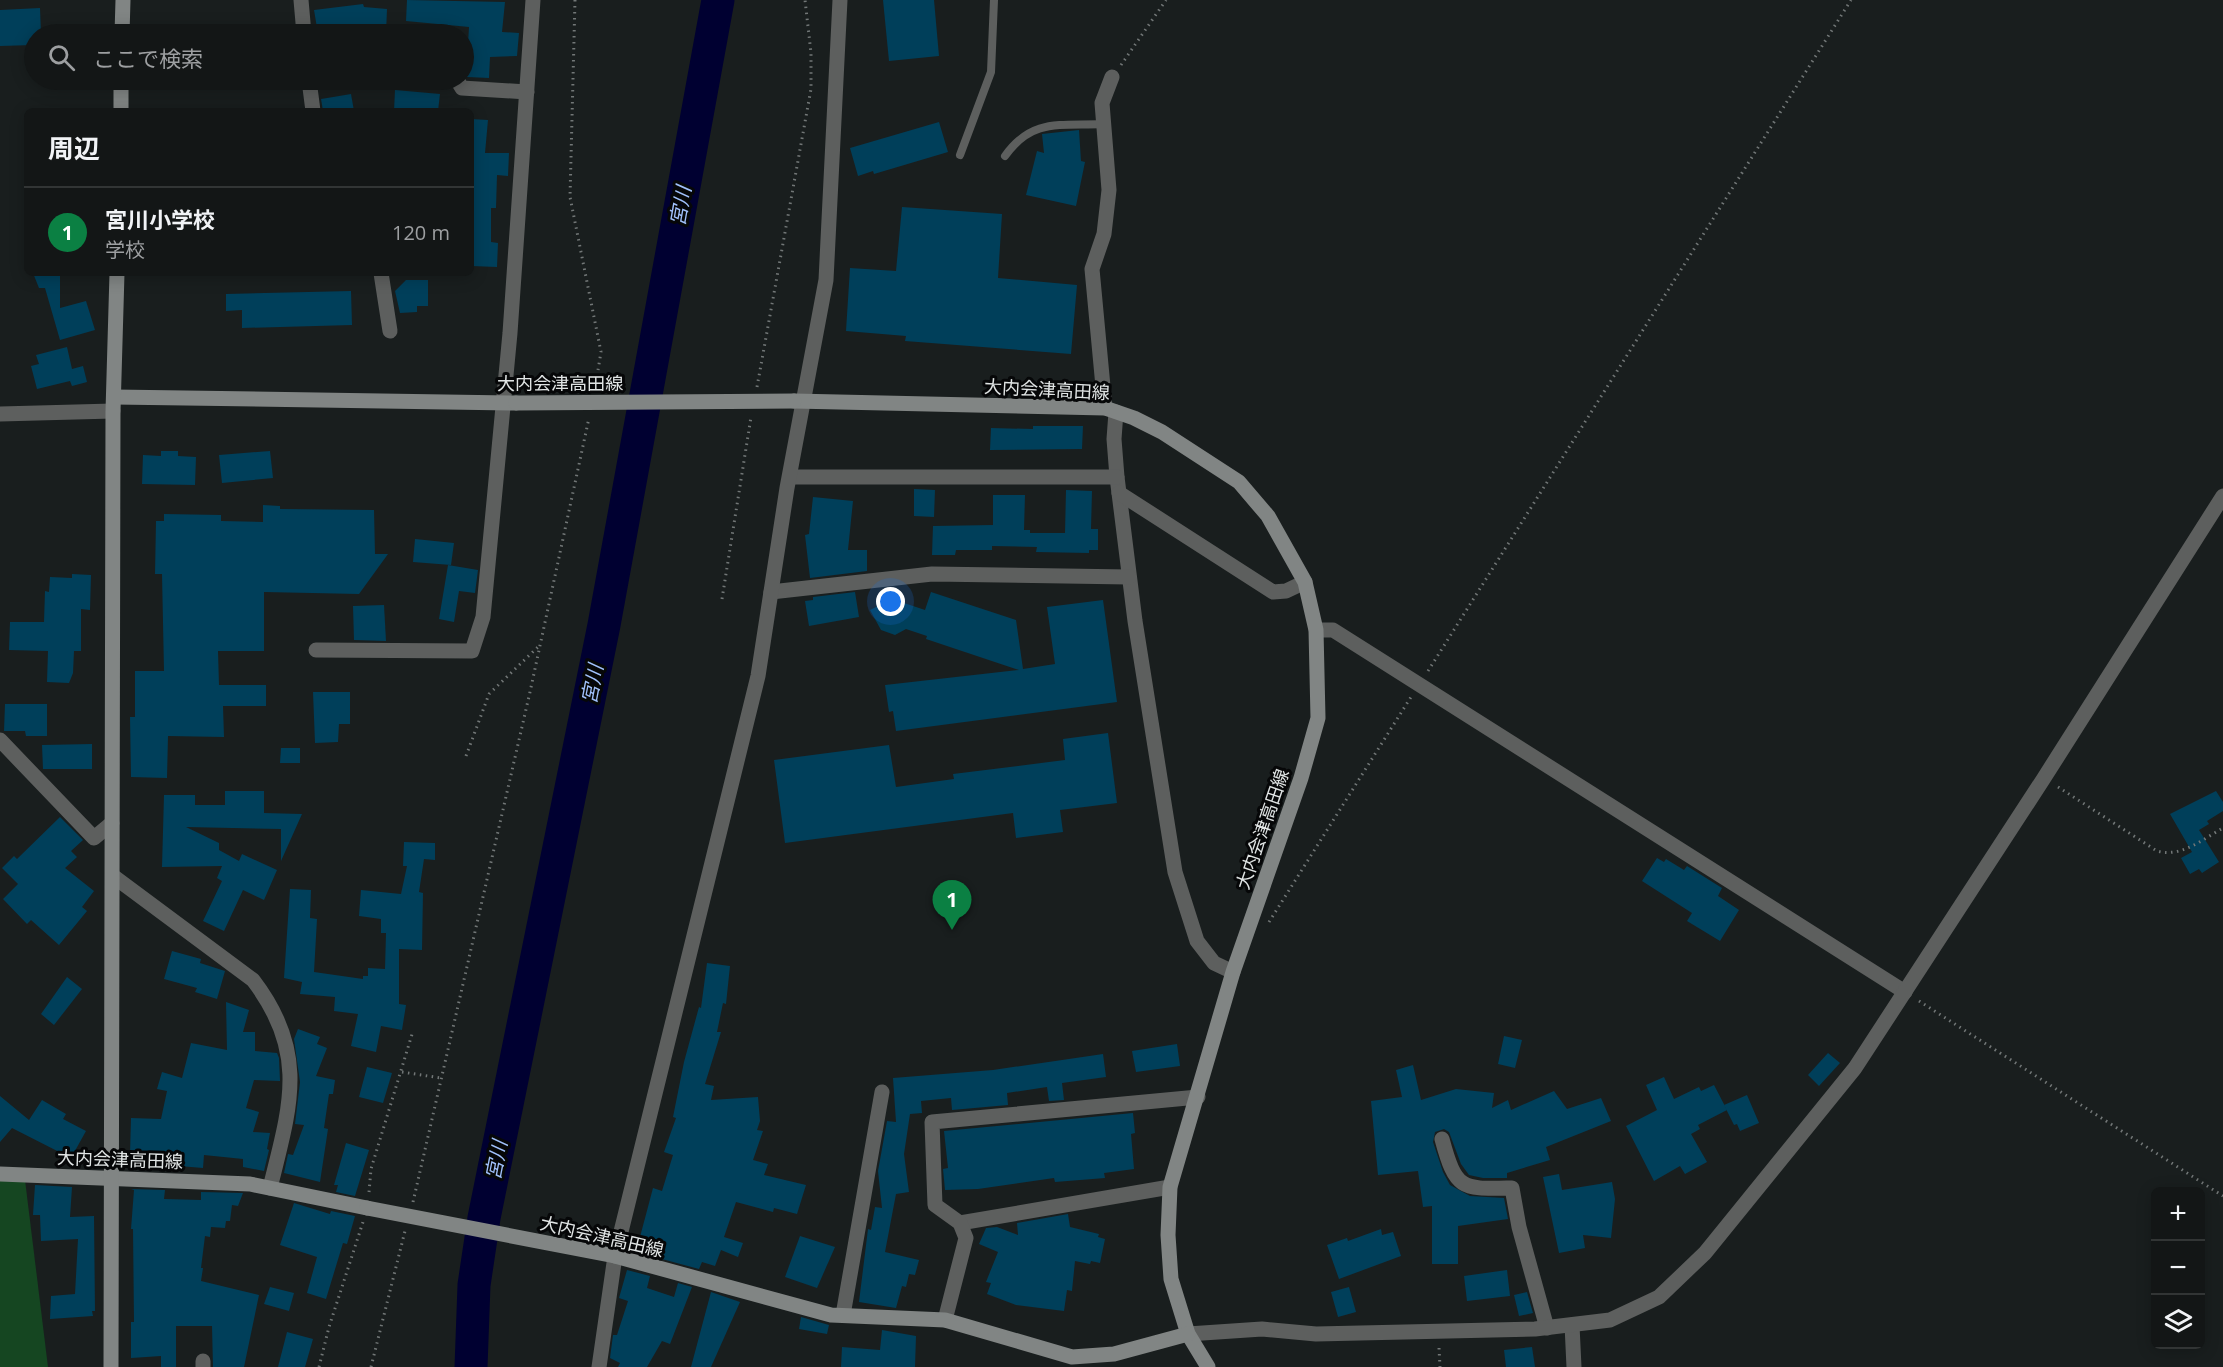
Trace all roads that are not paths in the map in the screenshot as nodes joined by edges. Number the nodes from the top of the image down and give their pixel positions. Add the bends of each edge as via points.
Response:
1 (123, 0) edge
2 (301, 0) edge
3 (533, 0) edge
4 (840, 0) edge
5 (994, 0) edge
6 (122, 24) edge
7 (303, 24) edge
8 (1112, 77) road end
9 (474, 88) edge
10 (121, 90) edge
11 (310, 90) edge
12 (527, 92) junction
13 (121, 108) edge
14 (313, 108) edge
15 (1103, 124) junction
16 (960, 155) dead end
17 (1005, 156) dead end
18 (117, 276) edge
19 (381, 276) edge
20 (390, 331) dead end
21 (799, 401) junction
22 (509, 403) junction
23 (113, 404) junction
24 (1110, 410) junction
25 (0, 414) edge
26 (790, 477) junction
27 (1117, 477) junction
28 (1119, 494) junction
29 (2223, 496) edge
30 (1129, 577) junction
31 (1305, 582) junction
32 (771, 592) junction
33 (1316, 630) junction
34 (316, 650) dead end
35 (0, 740) edge
36 (112, 823) junction
37 (113, 876) junction
38 (1233, 972) junction
39 (1905, 992) junction
40 (882, 1092) dead end
41 (1198, 1096) junction
42 (1442, 1140) dead end
43 (0, 1174) edge
44 (111, 1177) junction
45 (1170, 1187) junction
46 (270, 1188) junction
47 (960, 1223) junction
48 (615, 1256) junction
49 (843, 1315) junction
50 (945, 1320) junction
51 (1572, 1325) junction
52 (1547, 1328) junction
53 (1188, 1334) junction
54 (111, 1367) edge
55 (599, 1367) edge
56 (1208, 1367) edge
57 (1574, 1367) edge

1 - 6 main road
2 - 7 street
3 - 12 street
4 - 21 street via 826,280
5 - 16 lane via 991,72
8 - 15 street via 1102,103
9 - 12 street
10 - 13 main road
11 - 14 street
12 - 22 street
15 - 17 lane via 1035,128 1015,141
15 - 24 street via 1109,190 1104,234 1092,269
18 - 23 main road
19 - 20 street
21 - 22 main road, 大内会津高田線, bridge
21 - 24 main road, 大内会津高田線
21 - 26 street
22 - 23 main road, 大内会津高田線
22 - 34 street via 483,617 472,651
23 - 25 street
23 - 36 main road
24 - 27 street
24 - 31 main road, 大内会津高田線 via 1162,432 1239,483 1268,516
26 - 27 street
26 - 32 street
27 - 28 street
28 - 30 street
28 - 31 street via 1273,592
29 - 39 street
30 - 32 street via 932,574
30 - 38 street via 1175,872 1197,940 1214,963
31 - 33 main road, 大内会津高田線
32 - 48 street via 758,676
33 - 38 main road, 大内会津高田線 via 1318,718
33 - 39 street via 1334,630
35 - 36 street via 94,838
36 - 37 main road
37 - 44 main road
37 - 46 street via 253,980 267,998 288,1049 292,1076
38 - 41 main road, 大内会津高田線
39 - 51 street via 1854,1068 1680,1279 1659,1297 1610,1320
40 - 49 street
41 - 45 main road, 大内会津高田線
41 - 47 street via 932,1122 935,1205
42 - 52 street via 1450,1169 1463,1184 1474,1188 1512,1188
43 - 44 main road, 大内会津高田線
44 - 46 main road, 大内会津高田線
44 - 54 main road
45 - 47 street
45 - 53 main road, 大内会津高田線 via 1171,1279
46 - 48 main road, 大内会津高田線, bridge
47 - 50 street via 966,1238
48 - 49 main road, 大内会津高田線 via 831,1315
48 - 55 street
49 - 50 main road, 大内会津高田線
50 - 53 main road, 大内会津高田線 via 1072,1357 1114,1354
51 - 52 street
51 - 57 street
52 - 53 street via 1316,1334 1262,1329
53 - 56 main road, 大内会津高田線

